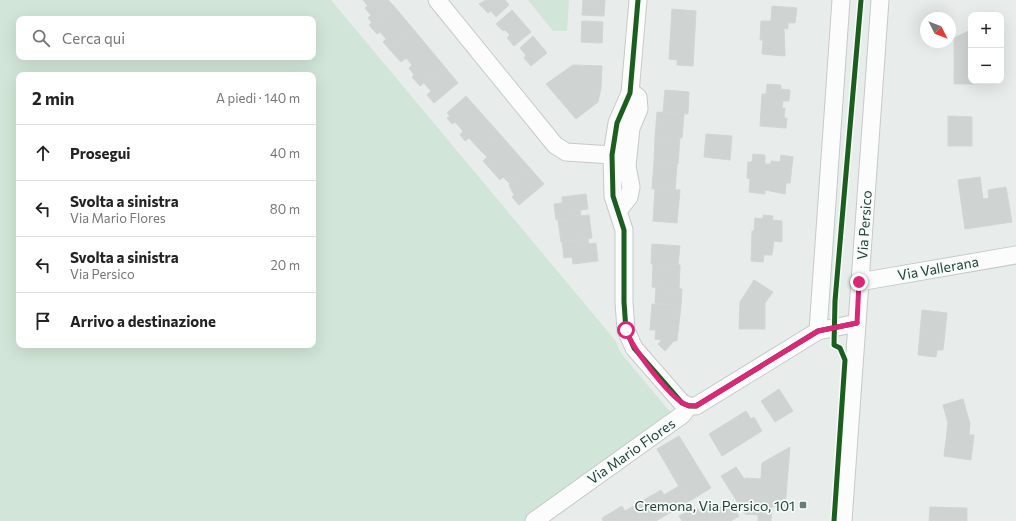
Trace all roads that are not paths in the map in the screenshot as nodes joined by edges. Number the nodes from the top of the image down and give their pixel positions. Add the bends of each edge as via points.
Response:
1 (437, 0) edge
2 (638, 0) edge
3 (841, 0) edge
4 (880, 0) edge
5 (630, 91) junction
6 (612, 155) junction
7 (618, 211) junction
8 (1016, 255) edge
9 (859, 282) junction
10 (857, 323) junction
11 (818, 331) junction
12 (689, 406) junction
13 (534, 521) edge
14 (843, 521) edge

1 - 6 street via 555,145 566,152
2 - 5 street
3 - 11 street
4 - 9 street, Via Persico
5 - 6 street via 628,102 617,123
5 - 7 street via 638,97 639,110 631,128 626,166 631,187 629,197
6 - 7 street via 613,196
7 - 12 street via 624,230 626,330 634,348 671,393
8 - 9 street, Via Vallerana
9 - 10 street, Via Persico
10 - 11 street, Via Mario Flores
10 - 14 street, Via Persico
11 - 12 street, Via Mario Flores via 703,403
12 - 13 street, Via Mario Flores via 682,415

